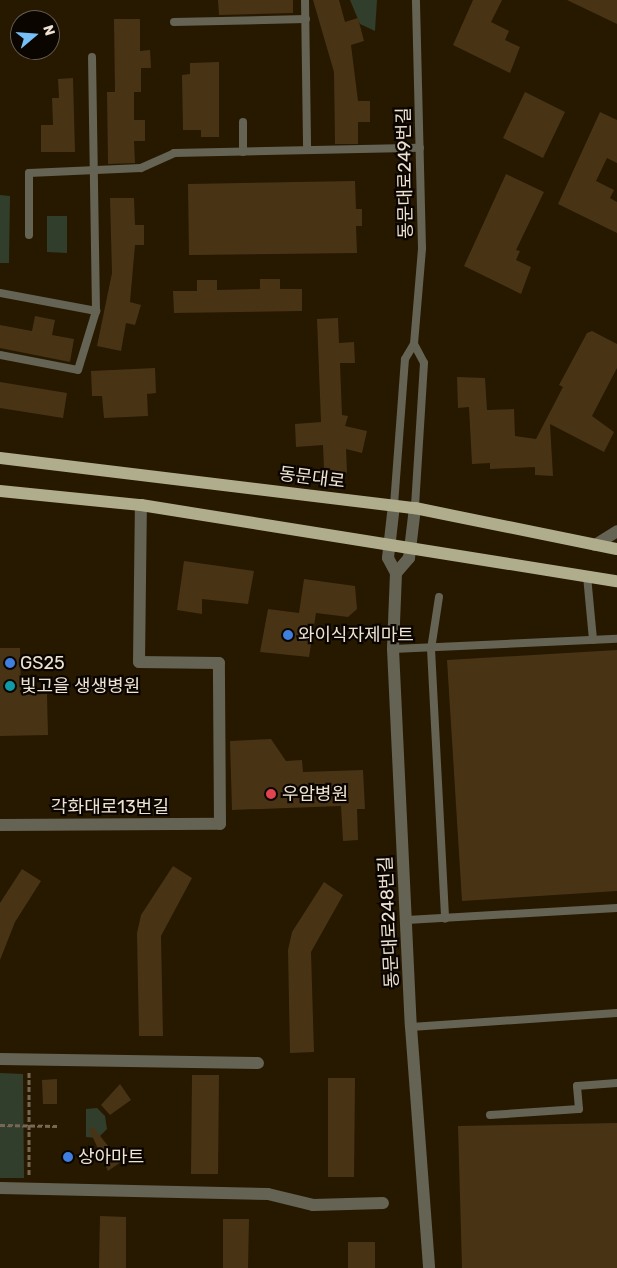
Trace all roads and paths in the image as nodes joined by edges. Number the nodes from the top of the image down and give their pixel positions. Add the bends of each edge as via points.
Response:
1 (305, 0) edge
2 (416, 0) edge
3 (306, 19) junction
4 (174, 22) dead end
5 (92, 57) dead end
6 (243, 122) dead end
7 (420, 148) junction
8 (307, 150) junction
9 (243, 152) junction
10 (94, 170) junction
11 (29, 235) dead end
12 (0, 293) edge
13 (96, 311) junction
14 (414, 344) junction
15 (0, 355) edge
16 (0, 458) edge
17 (0, 491) edge
18 (141, 505) junction
19 (394, 505) junction
20 (415, 508) junction
21 (617, 531) edge
22 (390, 543) junction
23 (595, 545) junction
24 (410, 546) junction
25 (617, 549) edge
26 (396, 573) junction
27 (587, 576) junction
28 (617, 581) edge
29 (439, 597) dead end
30 (617, 639) edge
31 (594, 640) junction
32 (394, 649) junction
33 (431, 649) junction
34 (0, 825) edge
35 (617, 908) edge
36 (446, 919) junction
37 (407, 920) junction
38 (617, 1013) edge
39 (411, 1027) junction
40 (0, 1059) edge
41 (29, 1059) junction
42 (258, 1063) dead end
43 (617, 1083) edge
44 (490, 1115) dead end
45 (0, 1125) edge
46 (29, 1125) junction
47 (57, 1126) dead end
48 (0, 1188) edge
49 (29, 1189) junction
50 (383, 1203) dead end
51 (429, 1268) edge

1 - 3 lane
2 - 7 lane, 동문대로249번길
3 - 4 lane
3 - 8 lane
5 - 10 lane
6 - 9 lane
7 - 8 lane
7 - 14 lane, 동문대로249번길 via 422,248
8 - 9 lane
9 - 10 lane via 174,153 141,168
10 - 11 lane via 29,173
10 - 13 lane
12 - 13 lane
13 - 15 lane via 78,370
14 - 19 lane, 동문대로249번길 via 405,359
14 - 20 lane, 동문대로249번길 via 424,363
16 - 19 main road, 동문대로
17 - 18 main road
18 - 22 main road
18 - 34 street, 각화대로13번길 via 139,662 219,663 220,824
19 - 20 main road, 동문대로
19 - 22 street, 동문대로248번길
20 - 23 main road, 동문대로
20 - 24 street
21 - 23 street
22 - 24 main road
22 - 26 street, 동문대로248번길 via 388,558
23 - 25 main road, 동문대로
24 - 26 street via 409,558
24 - 27 main road
26 - 32 street, 동문대로248번길
27 - 28 main road
27 - 31 lane
29 - 33 lane
30 - 31 lane
31 - 33 lane
32 - 33 lane
32 - 37 street, 동문대로248번길
33 - 36 lane
35 - 36 lane
36 - 37 lane
37 - 39 street, 동문대로248번길
38 - 39 lane
39 - 51 street, 동문대로248번길
40 - 41 street
41 - 42 street
41 - 46 path
43 - 44 lane via 577,1086 579,1110
45 - 46 path
46 - 47 path
46 - 49 path
48 - 49 street
49 - 50 street via 268,1194 313,1204

